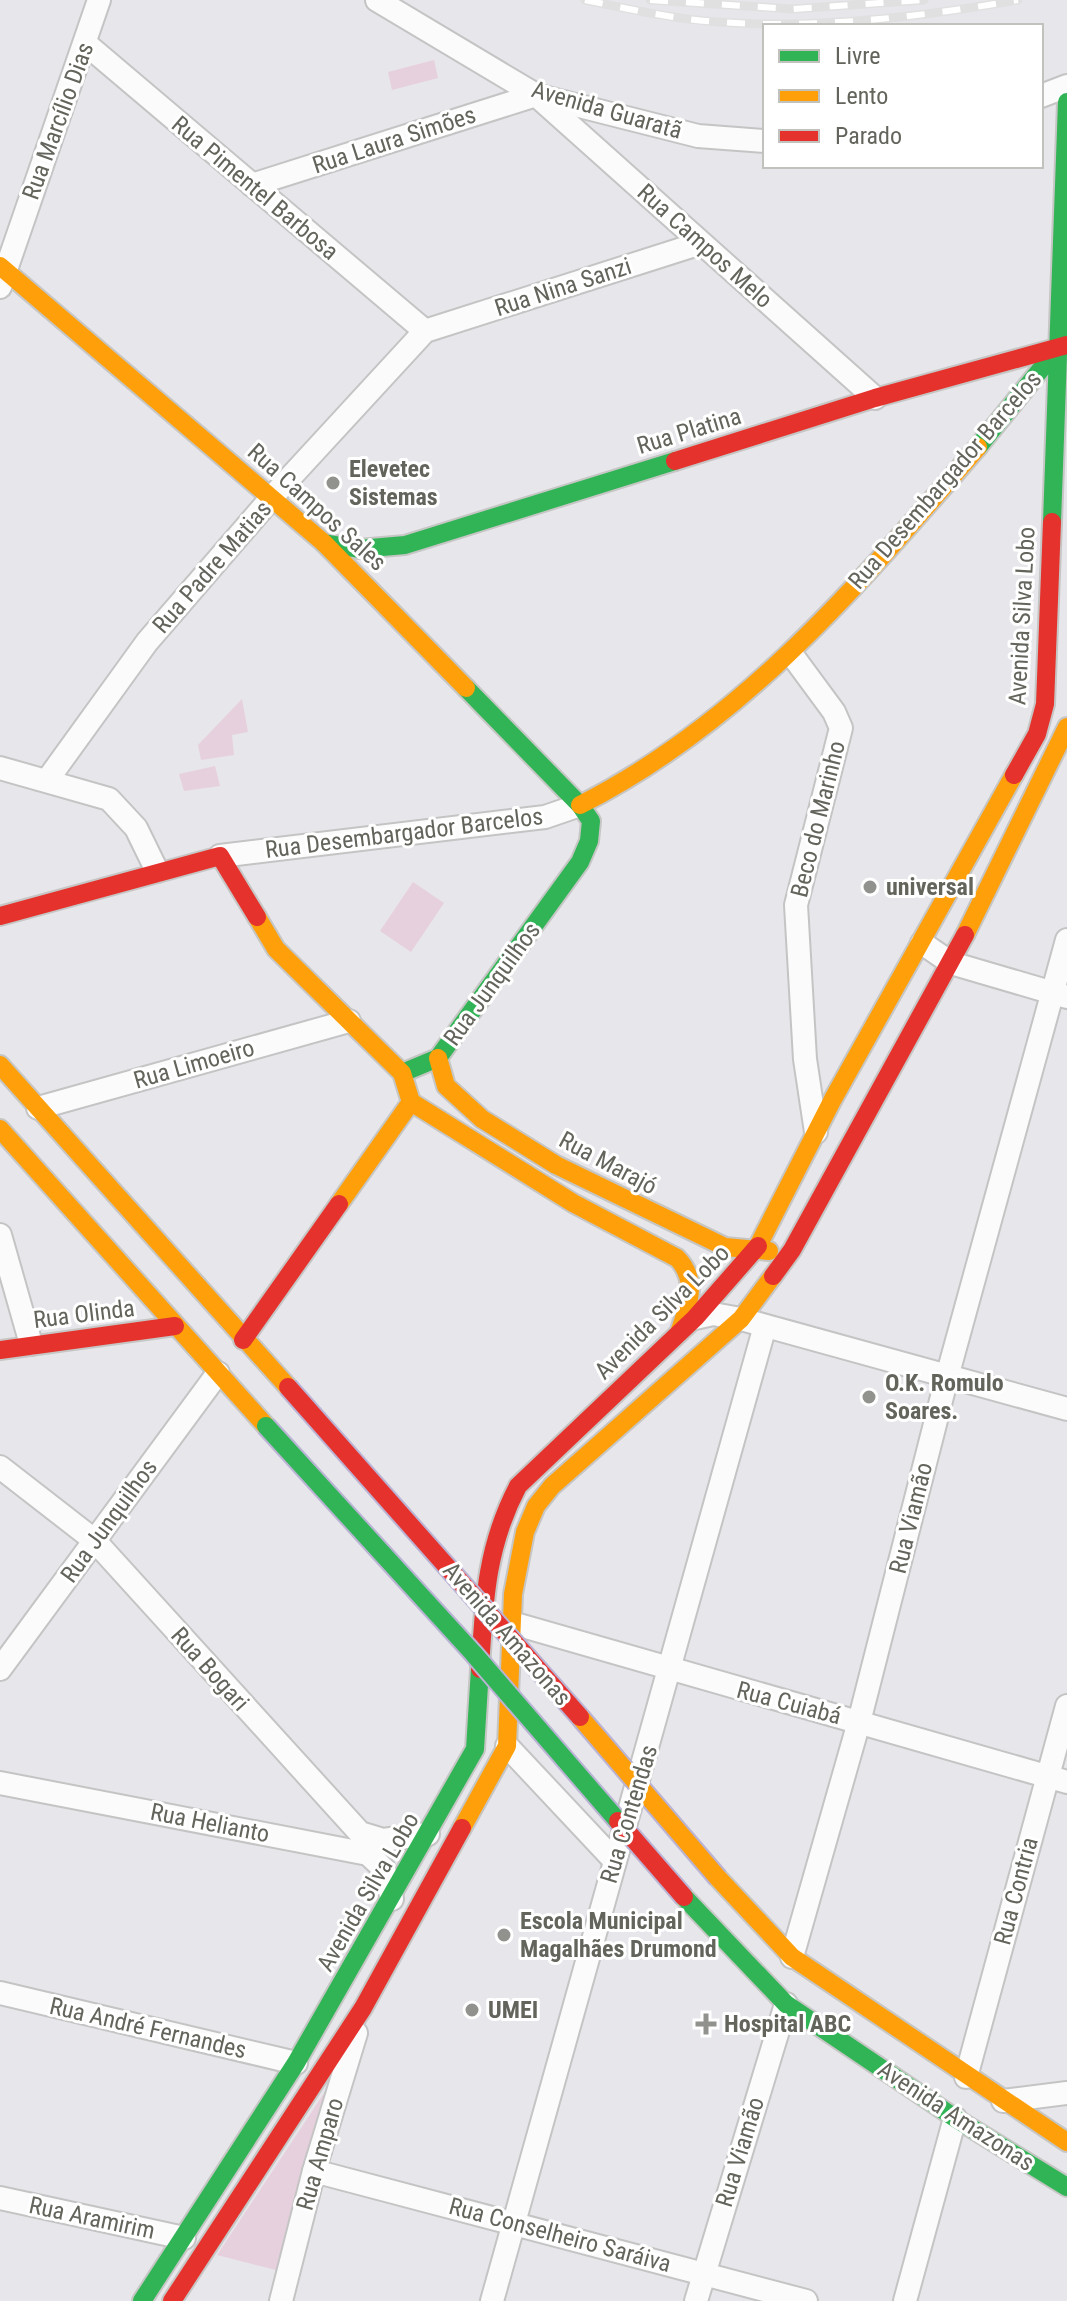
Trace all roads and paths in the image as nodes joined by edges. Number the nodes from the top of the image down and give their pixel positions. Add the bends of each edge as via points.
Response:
1 (99, 0) edge
2 (377, 0) edge
3 (86, 44) junction
4 (1067, 86) edge
5 (536, 95) junction
6 (1043, 95) edge
7 (1067, 102) edge
8 (763, 141) edge
9 (252, 185) junction
10 (701, 243) junction
11 (2, 274) edge
12 (425, 331) junction
13 (1063, 347) edge
14 (984, 383) junction
15 (875, 398) junction
16 (1009, 414) junction
17 (1054, 417) junction
18 (273, 496) junction
19 (324, 543) junction
20 (405, 545) junction
21 (383, 600) junction
22 (792, 655) junction
23 (1067, 727) edge
24 (0, 768) edge
25 (48, 779) junction
26 (580, 805) junction
27 (220, 856) junction
28 (157, 871) junction
29 (0, 916) edge
30 (1067, 940) edge
31 (922, 943) junction
32 (951, 963) junction
33 (1059, 995) edge
34 (349, 1021) junction
35 (438, 1058) junction
36 (0, 1065) edge
37 (402, 1073) junction
38 (809, 1093) junction
39 (833, 1099) junction
40 (411, 1102) junction
41 (38, 1108) junction
42 (0, 1129) edge
43 (816, 1132) junction
44 (556, 1165) junction
45 (628, 1234) junction
46 (0, 1235) edge
47 (792, 1250) junction
48 (755, 1252) junction
49 (741, 1319) junction
50 (175, 1326) junction
51 (687, 1326) junction
52 (765, 1326) junction
53 (243, 1340) junction
54 (31, 1344) junction
55 (0, 1350) edge
56 (218, 1373) junction
57 (947, 1377) junction
58 (1067, 1409) edge
59 (0, 1467) edge
60 (94, 1540) junction
61 (512, 1623) junction
62 (0, 1669) edge
63 (669, 1670) junction
64 (1067, 1706) edge
65 (859, 1722) junction
66 (507, 1746) junction
67 (1058, 1779) edge
68 (0, 1783) edge
69 (338, 1808) junction
70 (428, 1834) junction
71 (312, 1843) junction
72 (614, 1860) junction
73 (392, 1899) junction
74 (792, 1957) junction
75 (0, 1993) edge
76 (786, 2004) junction
77 (363, 2008) junction
78 (296, 2063) junction
79 (966, 2077) junction
80 (314, 2086) junction
81 (1067, 2093) edge
82 (1003, 2101) junction
83 (955, 2118) junction
84 (1067, 2142) edge
85 (314, 2171) junction
86 (1067, 2187) edge
87 (0, 2198) edge
88 (515, 2223) junction
89 (184, 2238) junction
90 (704, 2272) junction
91 (142, 2301) edge
92 (172, 2301) edge
93 (281, 2301) edge
94 (492, 2301) edge
95 (696, 2301) edge
96 (806, 2301) edge
97 (905, 2301) edge

1 - 3 street, Rua Marcílio Dias
2 - 5 street, Avenida Guaratã
3 - 9 street, Rua Pimentel Barbosa
3 - 11 street, Rua Marcílio Dias
4 - 6 street
5 - 8 street, Avenida Guaratã via 698,136
5 - 9 street, Rua Laura Simões
5 - 10 street, Rua Campos Melo
7 - 13 main road, Avenida Silva Lobo
9 - 12 street, Rua Pimentel Barbosa
10 - 12 street, Rua Nina Sanzi
10 - 15 street, Rua Campos Melo
11 - 18 main road, Rua Campos Sales
12 - 18 street, Rua Padre Matias
13 - 14 main road, Rua Platina
13 - 16 main road, Rua Desembargador Barcelos
13 - 17 main road, Avenida Silva Lobo
14 - 15 main road, Rua Platina
14 - 16 main road
15 - 20 main road, Rua Platina
16 - 17 main road via 1038,411
16 - 22 main road, Rua Desembargador Barcelos
17 - 31 main road, Avenida Silva Lobo via 1045,704 1037,734
18 - 19 main road, Rua Campos Sales
18 - 25 street, Rua Padre Matias via 147,642
19 - 20 main road, Rua Platina via 359,549
19 - 21 main road, Rua Campos Sales
20 - 21 main road via 386,570 380,586
21 - 26 main road, Rua Campos Sales
22 - 26 main road, Rua Desembargador Barcelos via 709,727 622,786
22 - 38 street, Beco do Marinho via 841,728 796,905
23 - 32 main road
24 - 25 street
25 - 28 street via 109,799 136,828
26 - 27 street, Rua Desembargador Barcelos via 545,817
26 - 35 main road, Rua Junquilhos via 591,821 580,862
27 - 28 main road, Rua Desembargador Barcelos
27 - 34 main road via 276,949
28 - 29 main road, Rua Desembargador Barcelos
30 - 33 street, Rua Viamão
31 - 32 street
31 - 39 main road, Avenida Silva Lobo
32 - 33 street
32 - 47 main road
33 - 57 street, Rua Viamão
34 - 37 main road
34 - 41 street, Rua Limoeiro
35 - 37 main road, Rua Junquilhos
35 - 44 main road, Rua Marajó via 446,1086 482,1119
36 - 41 main road, Avenida Amazonas
37 - 40 main road
38 - 39 street via 818,1104
38 - 43 street, Beco do Marinho
39 - 43 main road, Avenida Silva Lobo
40 - 45 main road, Rua Marajó
40 - 53 main road
41 - 53 main road, Avenida Amazonas
42 - 50 main road, Avenida Amazonas
43 - 48 main road, Avenida Silva Lobo
44 - 45 main road
44 - 48 main road, Rua Marajó via 725,1247
45 - 51 main road, Rua Marajó via 684,1264 690,1278
46 - 54 street
47 - 48 main road, Rua Marajó
47 - 49 main road
48 - 51 main road, Avenida Silva Lobo
49 - 51 street via 713,1314
49 - 52 street
49 - 61 main road via 536,1506 525,1532
50 - 54 main road, Rua Olinda
50 - 56 main road, Avenida Amazonas
51 - 70 main road, Avenida Silva Lobo via 540,1463 518,1486 502,1517 485,1580 475,1749
52 - 57 street
52 - 63 street, Rua Contendas
53 - 74 main road, Avenida Amazonas, bridge
54 - 55 main road, Rua Olinda
56 - 60 street, Rua Junquilhos
56 - 76 main road, Avenida Amazonas, bridge via 473,1653 684,1897
57 - 58 street
57 - 65 street, Rua Viamão
59 - 60 street, Rua Bogari
60 - 62 street, Rua Junquilhos
60 - 69 street, Rua Bogari
61 - 63 street, Rua Cuiabá
61 - 66 main road
63 - 65 street, Rua Cuiabá
63 - 72 street, Rua Contendas
64 - 67 street, Rua Contria
65 - 67 street, Rua Cuiabá
65 - 74 street, Rua Viamão
66 - 72 street
66 - 77 main road
67 - 79 street, Rua Contria
68 - 71 street, Rua Helianto
69 - 70 street, Rua Bogari via 360,1833 383,1840
69 - 71 street
70 - 73 main road, Avenida Silva Lobo
71 - 73 street, Rua Helianto via 368,1854 384,1869
72 - 88 street, Rua Contendas
73 - 78 main road, Avenida Silva Lobo
74 - 79 main road, Avenida Amazonas
75 - 78 street, Rua André Fernandes
76 - 83 main road, Avenida Amazonas
76 - 90 street, Rua Viamão
77 - 80 main road
77 - 85 street, Rua Amparo
78 - 80 main road via 311,2073
78 - 89 main road, Avenida Silva Lobo
79 - 82 main road, Avenida Amazonas
80 - 92 main road
81 - 82 street
82 - 84 main road, Avenida Amazonas
83 - 86 main road, Avenida Amazonas
83 - 97 street
85 - 88 street, Rua Conselheiro Saráiva
85 - 93 street, Rua Amparo
87 - 89 street, Rua Aramirim
88 - 90 street, Rua Conselheiro Saráiva
88 - 94 street, Rua Contendas
89 - 91 main road, Avenida Silva Lobo
90 - 95 street, Rua Viamão
90 - 96 street, Rua Conselheiro Saráiva

